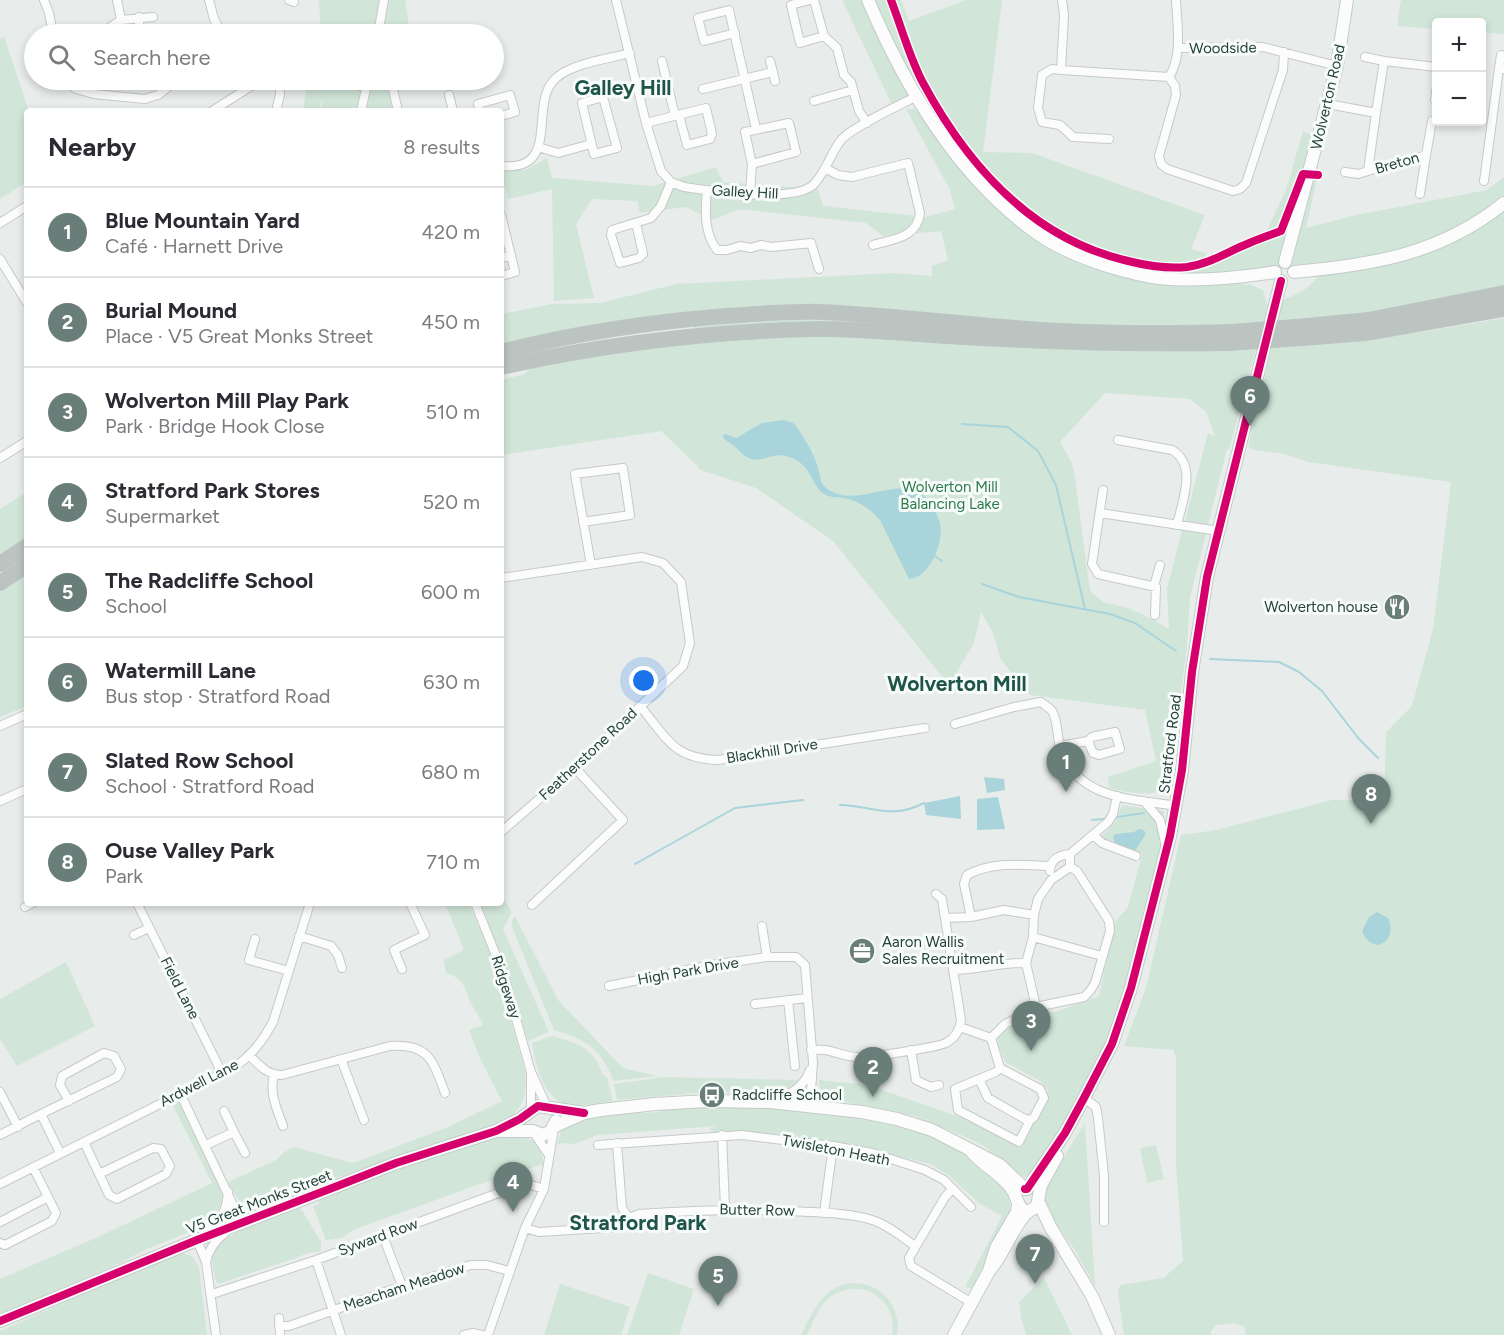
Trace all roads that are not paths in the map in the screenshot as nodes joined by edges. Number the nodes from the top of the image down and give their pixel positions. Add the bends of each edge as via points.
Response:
1 (44, 0) edge
2 (117, 0) edge
3 (209, 0) edge
4 (384, 0) edge
5 (616, 0) edge
6 (812, 0) edge
7 (868, 0) edge
8 (1062, 0) edge
9 (1176, 0) edge
10 (1347, 0) edge
11 (139, 17) junction
12 (153, 17) dead end
13 (121, 20) junction
14 (52, 24) edge
15 (115, 24) edge
16 (139, 24) edge
17 (217, 24) edge
18 (380, 24) edge
19 (735, 33) junction
20 (824, 36) junction
21 (1178, 48) junction
22 (1284, 52) junction
23 (630, 53) junction
24 (1501, 55) dead end
25 (1365, 57) dead end
26 (662, 61) dead end
27 (770, 61) dead end
28 (1384, 61) junction
29 (1337, 66) junction
30 (1432, 66) edge
31 (1502, 68) edge
32 (1061, 70) junction
33 (1169, 77) junction
34 (745, 80) junction
35 (703, 89) dead end
36 (82, 90) edge
37 (164, 90) edge
38 (243, 90) edge
39 (280, 90) edge
40 (366, 90) edge
41 (393, 90) edge
42 (853, 90) junction
43 (449, 95) dead end
44 (917, 96) junction
45 (814, 101) dead end
46 (1328, 104) junction
47 (216, 108) edge
48 (277, 108) edge
49 (363, 108) edge
50 (397, 108) edge
51 (452, 108) edge
52 (479, 108) edge
53 (1376, 113) junction
54 (504, 115) edge
55 (677, 116) junction
56 (1432, 121) dead end
57 (646, 123) junction
58 (867, 123) junction
59 (756, 129) junction
60 (1109, 139) dead end
61 (591, 144) junction
62 (538, 147) junction
63 (1426, 154) junction
64 (752, 164) junction
65 (504, 166) edge
66 (825, 168) junction
67 (1345, 171) dead end
68 (1368, 171) junction
69 (1484, 181) dead end
70 (671, 182) junction
71 (707, 190) junction
72 (750, 193) junction
73 (1420, 194) dead end
74 (1504, 203) edge
75 (24, 208) edge
76 (0, 223) edge
77 (636, 223) junction
78 (504, 227) edge
79 (873, 245) dead end
80 (511, 256) junction
81 (504, 257) edge
82 (0, 260) edge
83 (1285, 262) junction
84 (819, 269) dead end
85 (1294, 272) junction
86 (504, 275) edge
87 (1278, 276) junction
88 (24, 289) edge
89 (1504, 293) edge
90 (1504, 309) edge
91 (1305, 332) junction
92 (1230, 337) junction
93 (504, 351) edge
94 (504, 366) edge
95 (1118, 440) dead end
96 (24, 443) edge
97 (0, 458) edge
98 (1103, 490) dead end
99 (1100, 513) junction
100 (583, 522) junction
101 (1177, 525) junction
102 (1219, 531) junction
103 (24, 548) edge
104 (0, 564) edge
105 (591, 565) junction
106 (1160, 565) dead end
107 (24, 567) edge
108 (504, 578) edge
109 (0, 583) edge
110 (1154, 586) junction
111 (1155, 615) dead end
112 (640, 706) junction
113 (24, 715) edge
114 (955, 724) dead end
115 (0, 726) edge
116 (925, 728) dead end
117 (1088, 741) dead end
118 (1060, 746) junction
119 (575, 768) junction
120 (24, 790) edge
121 (1118, 796) junction
122 (0, 801) edge
123 (1144, 801) junction
124 (1176, 806) junction
125 (504, 829) edge
126 (1093, 835) junction
127 (1167, 850) junction
128 (1070, 854) junction
129 (1136, 856) dead end
130 (1050, 866) junction
131 (1070, 867) junction
132 (1051, 880) junction
133 (936, 894) dead end
134 (532, 905) dead end
135 (138, 906) edge
136 (309, 906) edge
137 (412, 906) edge
138 (476, 906) edge
139 (1034, 915) junction
140 (971, 917) junction
141 (946, 918) junction
142 (762, 926) dead end
143 (149, 928) junction
144 (134, 935) dead end
145 (299, 936) junction
146 (1033, 937) junction
147 (255, 939) dead end
148 (1102, 956) junction
149 (767, 957) junction
150 (1026, 963) junction
151 (342, 968) dead end
152 (402, 969) dead end
153 (954, 970) junction
154 (289, 971) junction
155 (609, 986) dead end
156 (807, 998) junction
157 (788, 1000) junction
158 (755, 1004) dead end
159 (1036, 1007) junction
160 (960, 1027) junction
161 (991, 1038) junction
162 (811, 1050) junction
163 (911, 1050) junction
164 (250, 1056) junction
165 (341, 1059) junction
166 (813, 1062) junction
167 (795, 1066) dead end
168 (1000, 1068) junction
169 (531, 1072) junction
170 (222, 1073) junction
171 (274, 1075) junction
172 (979, 1079) junction
173 (939, 1085) dead end
174 (0, 1092) edge
175 (180, 1093) junction
176 (445, 1093) dead end
177 (1084, 1098) junction
178 (69, 1101) junction
179 (770, 1102) junction
180 (810, 1106) junction
181 (548, 1107) junction
182 (224, 1111) dead end
183 (530, 1112) junction
184 (584, 1113) junction
185 (41, 1114) junction
186 (364, 1120) dead end
187 (1030, 1120) junction
188 (283, 1126) dead end
189 (18, 1127) junction
190 (554, 1127) junction
191 (496, 1131) junction
192 (234, 1132) junction
193 (533, 1132) junction
194 (0, 1136) edge
195 (722, 1136) junction
196 (84, 1142) junction
197 (617, 1143) junction
198 (206, 1145) junction
199 (598, 1145) dead end
200 (833, 1146) junction
201 (971, 1151) junction
202 (245, 1153) dead end
203 (60, 1154) junction
204 (549, 1155) junction
205 (33, 1167) junction
206 (99, 1174) junction
207 (0, 1184) edge
208 (544, 1188) junction
209 (952, 1189) junction
210 (228, 1192) junction
211 (48, 1197) junction
212 (1028, 1200) junction
213 (971, 1207) dead end
214 (725, 1208) junction
215 (824, 1213) junction
216 (629, 1218) junction
217 (0, 1222) edge
218 (1104, 1222) dead end
219 (238, 1225) junction
220 (1047, 1226) junction
221 (525, 1228) junction
222 (383, 1236) junction
223 (197, 1240) junction
224 (0, 1243) edge
225 (915, 1246) junction
226 (316, 1260) junction
227 (206, 1262) junction
228 (509, 1271) junction
229 (402, 1286) junction
230 (212, 1294) junction
231 (972, 1303) junction
232 (334, 1311) junction
233 (0, 1321) edge
234 (279, 1326) edge
235 (216, 1335) edge
236 (341, 1335) edge
237 (464, 1335) edge
238 (482, 1335) edge
239 (488, 1335) edge
240 (954, 1335) edge
241 (1109, 1335) edge

1 - 14 street
2 - 13 street
3 - 17 street
4 - 18 street
5 - 23 street
6 - 20 street
6 - 20 street via 791,5 800,43
7 - 44 street
8 - 32 street via 1065,15
9 - 21 street
10 - 29 street, Wolverton Road
11 - 12 street
11 - 13 street
11 - 16 street
13 - 15 street
19 - 19 street via 704,41 698,18 729,10
19 - 34 street
20 - 42 street via 837,48 843,75
21 - 22 street, Woodside via 1263,47
21 - 33 street via 1176,67
22 - 29 street, Woodside
22 - 33 street via 1283,70 1246,183 1233,191 1161,164 1159,156 1176,95
23 - 57 street
23 - 62 street via 567,69 554,79 547,89
24 - 31 street
25 - 28 street
26 - 55 street
27 - 34 street via 774,76
28 - 30 street
28 - 53 street, Breton
29 - 46 street, Wolverton Road
31 - 69 street
32 - 33 street
32 - 60 street via 1052,69 1042,75 1038,108 1042,122 1060,125 1073,137
34 - 35 street
34 - 59 street
36 - 37 street via 145,99
38 - 47 street
39 - 48 street
40 - 49 street
41 - 50 street
42 - 45 street
42 - 58 street
43 - 51 street
44 - 58 street, Galley Hill
44 - 87 street via 960,159 1001,204 1038,234 1070,252 1153,277
46 - 53 street
46 - 83 street, Wolverton Road
52 - 54 street via 478,104 510,96 515,112
53 - 68 street, Breton
55 - 55 street via 706,108 710,139 687,145
55 - 57 street
56 - 63 street, Breton
57 - 70 street via 661,171
58 - 66 street, Galley Hill via 842,139
59 - 64 street via 745,132
59 - 64 street via 789,123 796,152
61 - 61 street via 594,154 617,148 603,97 582,103
61 - 62 street via 558,153
62 - 65 street via 525,164
63 - 68 street, Breton
63 - 73 street, Breton
64 - 72 street
66 - 72 street, Galley Hill via 814,185 800,192
66 - 79 street via 852,177 908,163 920,213 915,230 908,236
67 - 68 street, Breton
70 - 71 street, Galley Hill
70 - 77 street via 654,216
71 - 72 street, Galley Hill
71 - 84 street via 706,223 717,250 811,243
74 - 85 street via 1471,227 1415,252 1365,264
75 - 76 street
77 - 77 street via 612,230 620,263 643,254
78 - 80 street
80 - 81 street
80 - 86 street via 515,272
82 - 88 street
83 - 85 street via 1292,265
83 - 87 street via 1277,266
85 - 87 street via 1290,280
87 - 102 street, Stratford Road
89 - 91 highway
90 - 91 highway via 1366,333
91 - 92 highway, bridge
92 - 93 highway via 1099,333 820,312 684,319 576,334
92 - 94 highway via 1099,344 819,329 742,332 579,351
95 - 101 street via 1172,450 1179,455 1187,480
96 - 97 street
98 - 99 street
99 - 101 street
99 - 110 street via 1092,564 1098,574
100 - 100 street via 575,474 623,468 630,515
100 - 105 street
101 - 102 street
102 - 124 street, Stratford Road via 1202,601
103 - 104 highway
105 - 108 street, Featherstone Road
105 - 112 street, Featherstone Road via 642,557 663,563 681,582 690,643 683,666
106 - 110 street
107 - 109 highway
110 - 111 street
112 - 116 street, Blackhill Drive via 675,748 705,759
112 - 119 street, Featherstone Road
113 - 115 street
114 - 118 street via 1041,702 1052,711
117 - 118 street
118 - 121 street via 1074,775
119 - 125 street, Featherstone Road
119 - 134 street via 623,820
120 - 122 street
121 - 123 street
121 - 126 street via 1113,814
123 - 124 street
123 - 127 street via 1160,820
124 - 127 street, Stratford Road
126 - 128 street
126 - 129 street via 1102,843
127 - 177 street, Stratford Road via 1122,1017
128 - 130 street via 1061,855
128 - 131 street
130 - 132 street
130 - 140 street via 1010,864 978,869 967,875 964,884
131 - 132 street
131 - 148 street via 1077,871 1109,921
132 - 139 street via 1038,899
133 - 141 street via 942,899
135 - 143 street, Field Lane
136 - 145 street, Ardwell Lane
137 - 152 street via 429,938 394,950
138 - 169 street, Ridgeway via 503,973
139 - 140 street via 1004,910
139 - 146 street
140 - 141 street
141 - 153 street
142 - 149 street
143 - 144 street
143 - 170 street, Field Lane
145 - 151 street via 331,946
145 - 154 street, Ardwell Lane
146 - 148 street
146 - 150 street
147 - 154 street via 248,963
148 - 159 street via 1095,983 1084,996
149 - 155 street, High Park Drive
149 - 156 street, High Park Drive via 796,957 802,961
150 - 153 street
150 - 159 street
153 - 160 street
154 - 164 street, Ardwell Lane via 273,1022
156 - 157 street
156 - 162 street, High Park Drive
157 - 158 street
157 - 167 street
159 - 161 street via 1005,1024
160 - 161 street
160 - 163 street via 945,1044
161 - 168 street
162 - 163 street via 858,1058
162 - 166 street, High Park Drive
163 - 173 street via 916,1080 931,1087
164 - 170 street, Ardwell Lane
164 - 171 street
165 - 171 street
165 - 176 street via 390,1046 420,1049 432,1059
165 - 186 street
166 - 179 street via 807,1080 796,1091
166 - 180 street, High Park Drive
168 - 172 street
168 - 187 street via 1043,1092 1044,1098
169 - 181 street, Ridgeway
169 - 183 street, Ridgeway
170 - 175 street, Ardwell Lane
171 - 188 street via 272,1094
172 - 187 street via 988,1098
172 - 187 street via 955,1089 958,1110 1019,1142
174 - 189 street
175 - 196 street, Ardwell Lane
175 - 198 street
177 - 212 street, Stratford Road
177 - 218 street via 1096,1107 1098,1118
178 - 178 street via 117,1077 121,1069 114,1056 104,1053 62,1076 60,1085
178 - 185 street
179 - 180 street
179 - 184 street via 708,1101
180 - 201 street via 897,1119 932,1130
181 - 183 street via 538,1106
181 - 184 street
181 - 190 street via 555,1114
182 - 192 street
183 - 191 street, V5 Great Monks Street
183 - 193 street via 528,1125
184 - 190 street
185 - 189 street
185 - 203 street
189 - 194 street
190 - 193 street via 547,1134
190 - 204 street
191 - 193 street, V5 Great Monks Street
191 - 219 street, V5 Great Monks Street via 396,1163
192 - 198 street
192 - 202 street
193 - 204 street
195 - 197 street, Twisleton Heath
195 - 200 street, Twisleton Heath
195 - 214 street
196 - 203 street, Ardwell Lane
196 - 206 street
197 - 199 street, Twisleton Heath
197 - 216 street via 622,1208
198 - 210 street
200 - 209 street, Twisleton Heath via 926,1170
200 - 215 street
201 - 212 street
201 - 212 street via 1000,1164
203 - 205 street, Ardwell Lane
204 - 208 street
205 - 207 street, Ardwell Lane
205 - 211 street
206 - 206 street via 109,1195 117,1199 166,1174 170,1166 161,1149 153,1148
208 - 221 street
208 - 222 street, Syward Row via 528,1184 515,1187
209 - 213 street, Twisleton Heath
209 - 225 street
210 - 219 street
210 - 223 street via 227,1209 220,1221
211 - 217 street
211 - 224 street via 56,1213 52,1221 5,1245
212 - 220 street
212 - 220 street via 1032,1218
212 - 231 street, Stratford Road via 996,1248
214 - 215 street, Butter Row
214 - 216 street, Butter Row
215 - 225 street, Butter Row via 882,1224
216 - 221 street, Butter Row via 619,1227 539,1232
219 - 223 street, V5 Great Monks Street
219 - 227 street via 220,1237 207,1254
220 - 241 street via 1092,1296
221 - 228 street
222 - 226 street, Syward Row
222 - 229 street
223 - 227 street
223 - 233 street, V5 Great Monks Street
225 - 231 street via 909,1258 911,1266
226 - 230 street, Syward Row
226 - 232 street
227 - 230 street
228 - 229 street, Meacham Meadow via 471,1265
228 - 239 street
229 - 232 street, Meacham Meadow
230 - 235 street
231 - 240 street, Stratford Road
232 - 234 street, Meacham Meadow
232 - 236 street
237 - 238 street

